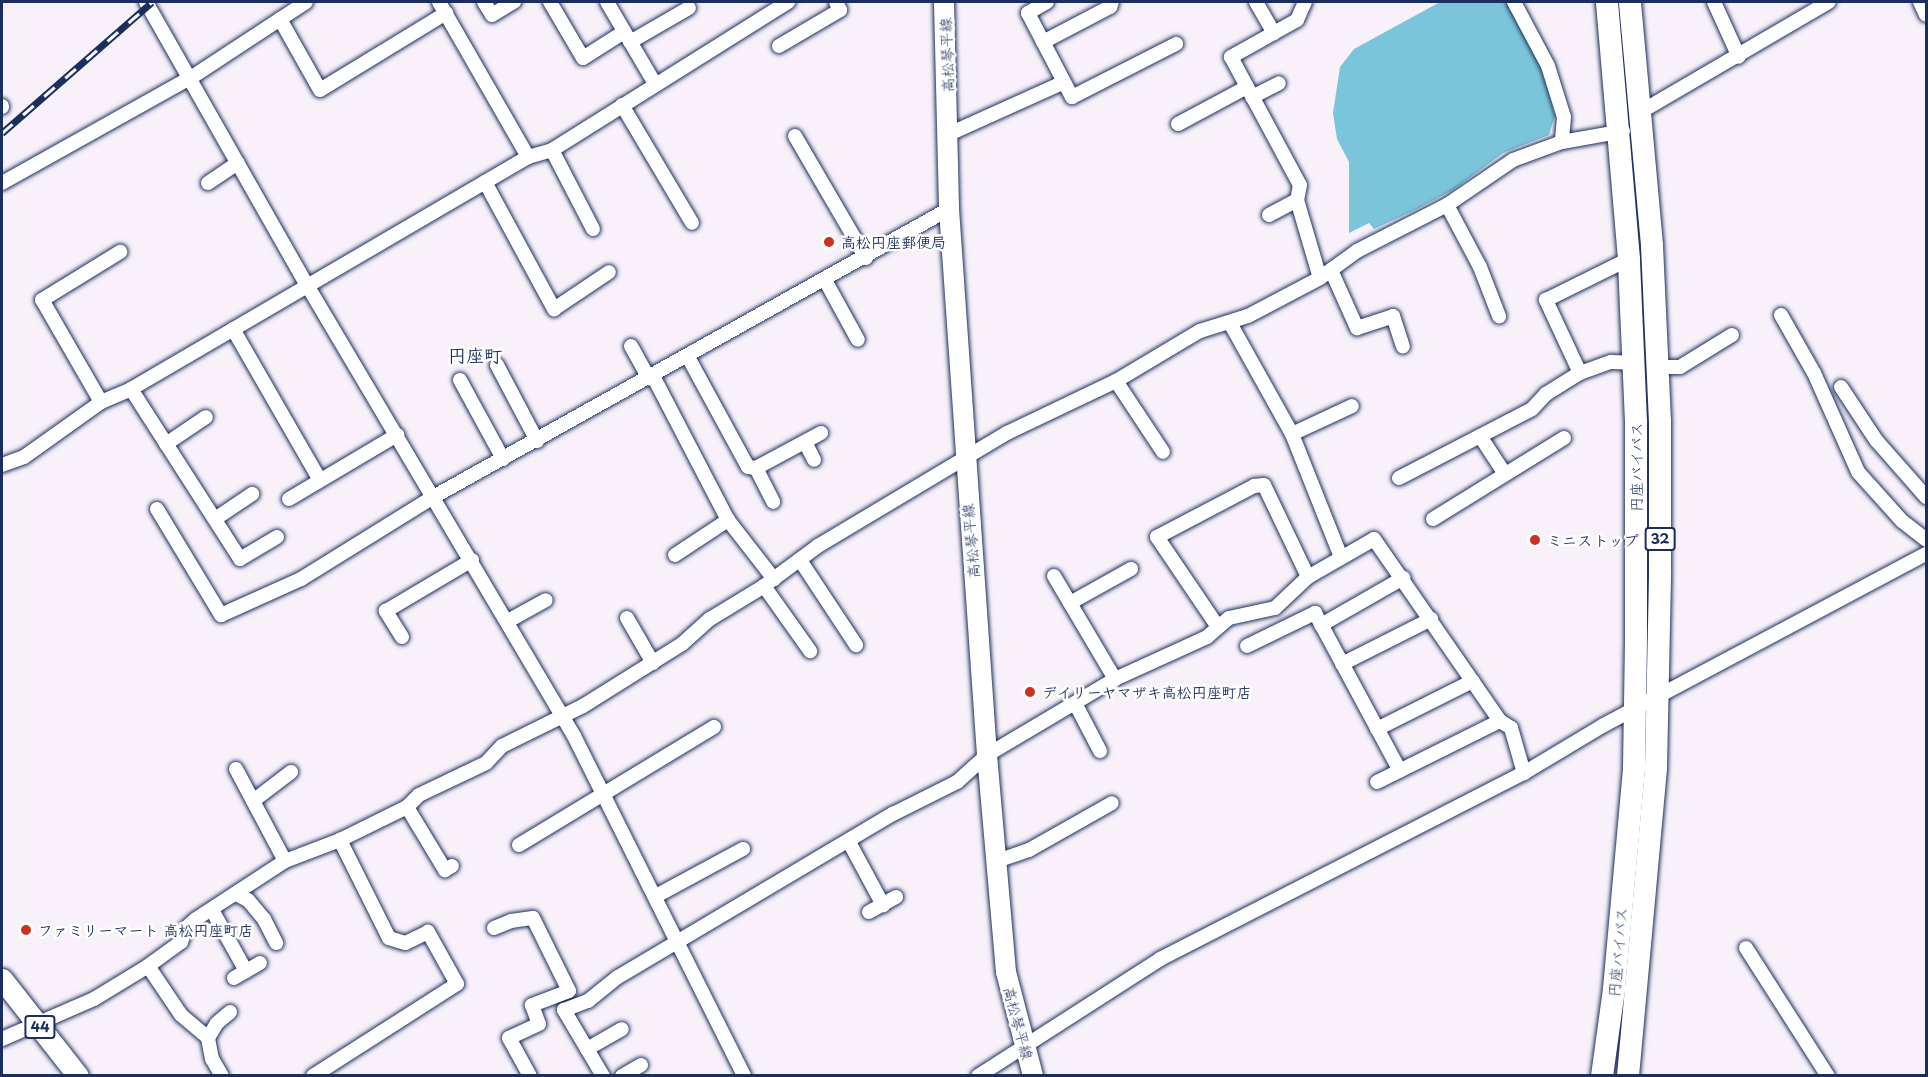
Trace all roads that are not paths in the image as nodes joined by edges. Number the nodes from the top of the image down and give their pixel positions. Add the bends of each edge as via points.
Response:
1 (146, 2) edge
2 (306, 2) edge
3 (484, 2) edge
4 (514, 2) edge
5 (550, 2) edge
6 (609, 2) edge
7 (788, 2) edge
8 (836, 2) edge
9 (944, 2) edge
10 (1047, 2) edge
11 (1112, 2) edge
12 (1256, 2) edge
13 (1305, 2) edge
14 (1514, 2) edge
15 (1607, 2) edge
16 (1630, 2) edge
17 (1714, 2) edge
18 (1829, 2) edge
19 (1920, 2) edge
20 (442, 8) edge
21 (689, 8) dead end
22 (1926, 15) edge
23 (280, 19) junction
24 (1274, 33) junction
25 (627, 37) junction
26 (1043, 42) junction
27 (1176, 44) dead end
28 (778, 46) dead end
29 (1739, 57) junction
30 (192, 77) junction
31 (654, 82) junction
32 (1064, 82) junction
33 (1279, 83) dead end
34 (1250, 92) junction
35 (622, 105) junction
36 (1642, 108) junction
37 (1178, 124) dead end
38 (949, 134) junction
39 (1621, 134) junction
40 (795, 136) dead end
41 (1562, 142) junction
42 (552, 150) junction
43 (528, 157) junction
44 (238, 163) junction
45 (484, 182) junction
46 (2, 183) edge
47 (208, 183) dead end
48 (1297, 200) junction
49 (1447, 205) junction
50 (949, 209) junction
51 (1269, 215) dead end
52 (692, 223) dead end
53 (593, 229) dead end
54 (120, 252) dead end
55 (866, 258) junction
56 (1629, 259) junction
57 (609, 272) dead end
58 (1325, 274) junction
59 (825, 280) junction
60 (307, 285) junction
61 (1781, 315) dead end
62 (1499, 316) dead end
63 (1230, 323) junction
64 (233, 329) junction
65 (1732, 335) dead end
66 (858, 340) dead end
67 (631, 346) dead end
68 (1402, 346) dead end
69 (688, 357) junction
70 (1634, 363) junction
71 (497, 365) dead end
72 (1658, 368) junction
73 (1580, 373) junction
74 (651, 377) junction
75 (460, 380) dead end
76 (1116, 381) junction
77 (1841, 387) dead end
78 (131, 389) junction
79 (101, 402) junction
80 (1352, 406) dead end
81 (206, 417) dead end
82 (821, 433) dead end
83 (1292, 434) junction
84 (397, 435) junction
85 (1480, 436) junction
86 (1564, 438) dead end
87 (537, 441) junction
88 (805, 442) junction
89 (166, 444) junction
90 (1163, 452) dead end
91 (964, 458) junction
92 (503, 459) junction
93 (814, 460) dead end
94 (2, 465) edge
95 (756, 468) junction
96 (1505, 474) junction
97 (1399, 477) dead end
98 (320, 480) junction
99 (252, 494) dead end
100 (435, 496) junction
101 (1926, 497) edge
102 (289, 499) dead end
103 (774, 502) dead end
104 (156, 510) dead end
105 (214, 519) junction
106 (1433, 519) dead end
107 (728, 520) junction
108 (1925, 534) edge
109 (278, 537) dead end
110 (1926, 554) edge
111 (675, 555) dead end
112 (1341, 557) junction
113 (472, 560) junction
114 (800, 560) junction
115 (1131, 569) dead end
116 (1054, 576) dead end
117 (1308, 577) junction
118 (1403, 578) junction
119 (769, 583) junction
120 (546, 600) dead end
121 (1070, 603) junction
122 (627, 618) dead end
123 (1431, 619) junction
124 (508, 621) junction
125 (1321, 625) junction
126 (1218, 627) junction
127 (402, 637) dead end
128 (856, 645) dead end
129 (1247, 646) dead end
130 (810, 651) dead end
131 (653, 663) junction
132 (1342, 663) junction
133 (1115, 679) junction
134 (1473, 681) junction
135 (1658, 697) junction
136 (1076, 705) junction
137 (1635, 709) junction
138 (562, 714) junction
139 (1500, 721) junction
140 (714, 727) dead end
141 (1377, 729) junction
142 (1100, 751) dead end
143 (987, 755) junction
144 (236, 769) dead end
145 (1400, 771) junction
146 (291, 772) dead end
147 (1524, 773) junction
148 (1377, 782) dead end
149 (606, 795) junction
150 (253, 801) junction
151 (1112, 804) dead end
152 (406, 807) junction
153 (340, 840) junction
154 (849, 842) junction
155 (519, 845) dead end
156 (743, 849) dead end
157 (285, 861) junction
158 (997, 861) junction
159 (452, 866) dead end
160 (238, 894) junction
161 (656, 896) junction
162 (896, 897) dead end
163 (884, 905) junction
164 (212, 910) junction
165 (869, 912) dead end
166 (494, 928) dead end
167 (276, 943) dead end
168 (679, 944) junction
169 (1746, 948) dead end
170 (260, 963) dead end
171 (148, 966) junction
172 (246, 971) junction
173 (234, 978) dead end
174 (2, 979) edge
175 (230, 1012) dead end
176 (39, 1026) junction
177 (622, 1029) dead end
178 (208, 1038) junction
179 (2, 1039) edge
180 (1024, 1044) junction
181 (587, 1049) junction
182 (641, 1065) dead end
183 (78, 1076) edge
184 (222, 1076) edge
185 (313, 1076) edge
186 (530, 1076) edge
187 (603, 1076) edge
188 (622, 1076) edge
189 (744, 1076) edge
190 (978, 1076) edge
191 (1034, 1076) edge
192 (1602, 1076) edge
193 (1628, 1076) edge
194 (1828, 1076) edge

1 - 30 street
2 - 23 street
3 - 4 street via 492,15
5 - 25 street via 583,58
6 - 25 street
7 - 31 street
8 - 28 street via 840,10
9 - 38 main road, 高松琴平線
10 - 26 street via 1028,14
11 - 26 street via 1110,7
12 - 24 street
13 - 24 street via 1297,20
14 - 41 street via 1548,66 1564,117
15 - 39 highway, 円座バイパス / 32
16 - 36 highway, 円座バイパス / 32
17 - 29 street
18 - 29 street
19 - 22 street
20 - 23 street via 320,90
20 - 43 street
21 - 25 street
23 - 30 street
24 - 34 street via 1231,57
25 - 31 street
26 - 32 street
27 - 32 street via 1072,97
29 - 36 street
30 - 44 street
30 - 46 street
31 - 35 street
32 - 38 street
33 - 34 street
34 - 37 street
34 - 48 street via 1300,185
35 - 42 street
35 - 52 street
36 - 39 street
36 - 72 highway, 円座バイパス / 32
38 - 50 main road, 高松琴平線
39 - 41 street
39 - 56 highway, 円座バイパス / 32
40 - 55 street
41 - 49 street via 1513,159
42 - 43 street
42 - 53 street
43 - 45 street
44 - 47 street
44 - 60 street
45 - 57 street via 554,309
45 - 60 street
48 - 51 street
48 - 58 street
49 - 58 street via 1357,250
49 - 62 street via 1480,267
50 - 55 street
50 - 91 main road, 高松琴平線
54 - 79 street via 42,300
55 - 59 street
56 - 70 highway, 円座バイパス / 32
56 - 73 street via 1546,300
58 - 63 street
58 - 68 street via 1357,328 1393,316
59 - 66 street
59 - 69 street
60 - 64 street
60 - 84 street
61 - 108 street via 1814,373 1858,472 1902,521
63 - 76 street via 1200,331
63 - 83 street
64 - 78 street
64 - 98 street
65 - 72 street via 1680,367
67 - 74 street
69 - 74 street
69 - 95 street via 748,467
70 - 73 street via 1611,362
70 - 137 highway, 円座バイパス / 32
71 - 87 street
72 - 135 highway, 円座バイパス / 32
73 - 85 street via 1546,394 1532,409
74 - 87 street
74 - 107 street
75 - 92 street
76 - 90 street
76 - 91 street via 1042,414
77 - 101 street via 1876,440
78 - 79 street
78 - 89 street
79 - 94 street via 60,435 24,457
80 - 83 street
81 - 89 street
82 - 88 street
83 - 112 street
84 - 98 street
84 - 100 street
85 - 96 street
85 - 97 street
86 - 96 street
87 - 92 street
88 - 93 street
88 - 95 street
89 - 105 street
91 - 114 street
91 - 143 main road, 高松琴平線
92 - 100 street
95 - 103 street
96 - 106 street
98 - 102 street
99 - 105 street
100 - 104 street via 301,579 221,615
100 - 113 street
105 - 109 street via 240,559
107 - 111 street
107 - 119 street
110 - 135 street
112 - 117 street
112 - 118 street via 1374,539
113 - 124 street
113 - 127 street via 386,611
114 - 119 street
114 - 128 street
115 - 121 street
116 - 121 street
117 - 126 street via 1275,608 1228,618
117 - 126 street via 1264,485 1254,486 1157,537
118 - 123 street
118 - 125 street
119 - 130 street
119 - 131 street via 710,618 682,644
120 - 124 street
121 - 133 street
122 - 131 street
123 - 132 street
123 - 134 street
124 - 138 street
125 - 129 street via 1315,613
125 - 132 street
126 - 133 street via 1207,637
131 - 138 street via 583,706
132 - 141 street
133 - 136 street
134 - 139 street
134 - 141 street
135 - 137 street
135 - 193 highway, 円座バイパス / 32 via 1654,792
136 - 142 street
136 - 143 street
137 - 147 street
137 - 192 highway, 円座バイパス / 32 via 1634,768
138 - 149 street
138 - 152 street via 502,746 486,763 419,795
139 - 145 street
139 - 147 street via 1511,728
140 - 149 street
141 - 145 street
143 - 154 street via 957,782
143 - 158 main road, 高松琴平線
144 - 150 street
145 - 148 street
146 - 150 street
147 - 180 street via 1160,959
149 - 155 street
149 - 161 street
150 - 157 street
151 - 158 street via 1029,850
152 - 153 street
152 - 159 street via 445,870
153 - 157 street
153 - 185 street via 389,938 405,943 428,932 458,984
154 - 163 street
154 - 168 street
156 - 161 street
157 - 160 street
158 - 180 main road, 高松琴平線 via 1006,972
160 - 164 street
160 - 167 street via 264,919
161 - 168 street
162 - 163 street
163 - 165 street
164 - 171 street via 186,928 181,942
164 - 172 street
166 - 186 street via 533,918 569,991 532,1005 539,1024 509,1038
168 - 181 street via 618,977 588,1001 564,1010
168 - 189 street
169 - 194 street
170 - 172 street
171 - 176 street
171 - 178 street via 181,1015
172 - 173 street
174 - 176 main road, 44
175 - 178 street
176 - 179 street
176 - 183 main road, 44
177 - 181 street
178 - 184 street via 212,1059
180 - 190 street
180 - 191 main road, 高松琴平線
181 - 187 street
182 - 188 street

